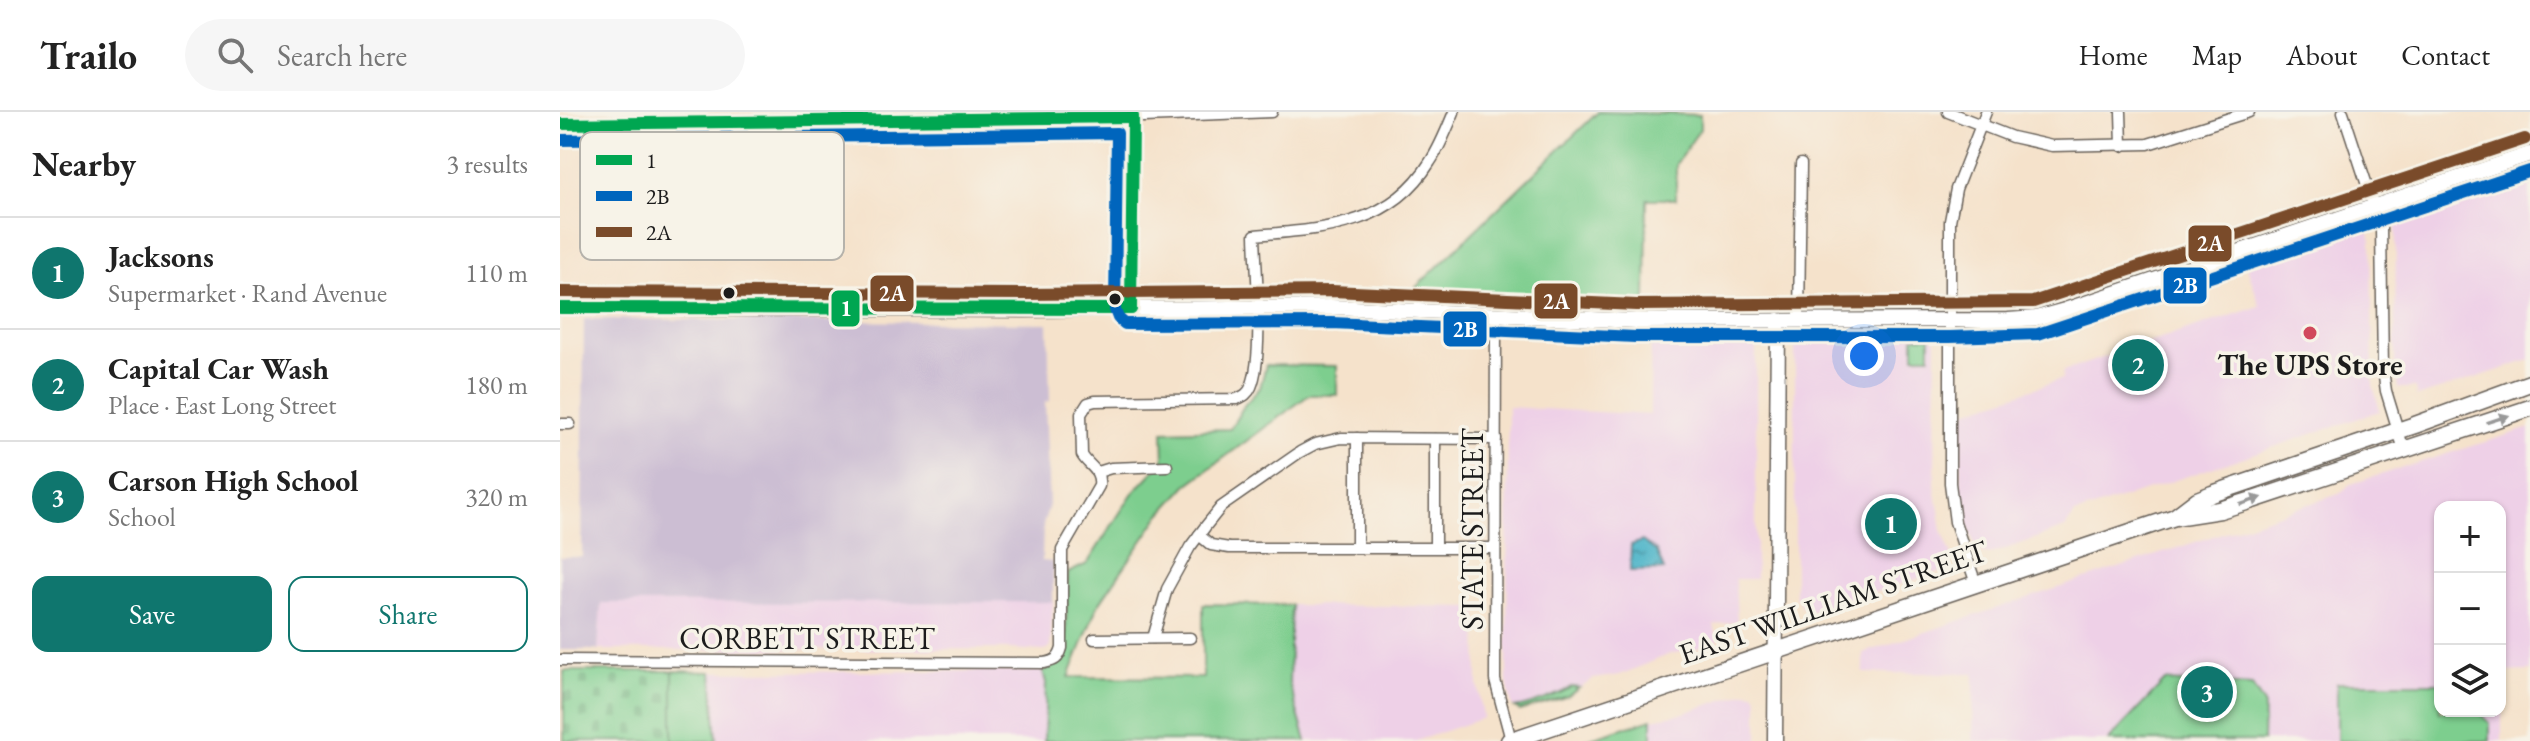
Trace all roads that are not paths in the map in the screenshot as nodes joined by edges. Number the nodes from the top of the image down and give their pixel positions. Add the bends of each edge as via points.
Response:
1 (1272, 112) edge
2 (1454, 112) edge
3 (1948, 112) edge
4 (1986, 112) edge
5 (2121, 112) edge
6 (2249, 112) edge
7 (2343, 112) edge
8 (1133, 114) edge
9 (560, 124) edge
10 (1981, 125) junction
11 (2122, 146) junction
12 (2530, 154) edge
13 (1801, 164) dead end
14 (2373, 205) junction
15 (560, 308) edge
16 (1257, 308) junction
17 (1131, 309) junction
18 (1496, 316) junction
19 (1778, 320) junction
20 (1799, 320) junction
21 (1950, 321) junction
22 (2530, 383) edge
23 (2530, 408) edge
24 (2398, 431) junction
25 (1357, 438) junction
26 (1435, 439) junction
27 (1496, 439) junction
28 (2404, 450) junction
29 (1167, 466) dead end
30 (1098, 472) junction
31 (2175, 517) junction
32 (1199, 535) junction
33 (1357, 547) junction
34 (1435, 547) junction
35 (1495, 548) junction
36 (1976, 584) junction
37 (1153, 638) junction
38 (1190, 638) dead end
39 (1094, 639) dead end
40 (1777, 651) junction
41 (560, 660) edge
42 (1510, 741) edge
43 (1775, 741) edge

1 - 8 street
2 - 16 street via 1431,162 1381,210 1337,226 1255,235
3 - 10 street
4 - 10 street
5 - 11 street
6 - 11 street via 2165,140
7 - 14 street
8 - 9 street
8 - 17 street
10 - 11 street via 2052,146
10 - 21 street via 1956,189 1950,221
12 - 14 street
13 - 20 street
14 - 21 street via 2036,318
14 - 24 street via 2383,242 2383,370
15 - 17 street
16 - 17 street
16 - 18 street
16 - 30 street via 1258,351 1251,389 1242,397 1088,403 1081,414 1082,455
18 - 19 street
18 - 27 street, STATE STREET
19 - 20 street
19 - 40 street
20 - 21 street
21 - 36 street via 1950,491
22 - 24 main road, EAST WILLIAM STREET
28 -> 23 main road, EAST WILLIAM STREET
24 - 28 street
24 - 31 main road, EAST WILLIAM STREET via 2212,494
25 - 26 street
25 - 32 street via 1329,440 1300,452 1221,507
25 - 33 street
26 - 27 street
26 - 34 street
27 - 35 street, STATE STREET
31 -> 28 main road, EAST WILLIAM STREET via 2220,510
29 - 30 street
30 - 41 street, CORBETT STREET via 1099,486 1062,550 1062,648 1054,661
31 - 36 main road, EAST WILLIAM STREET
32 - 33 street via 1211,545 1229,548
32 - 37 street via 1167,589
33 - 34 street
34 - 35 street
35 - 42 street, STATE STREET via 1495,680
36 - 40 main road, EAST WILLIAM STREET
37 - 38 street
37 - 39 street
40 - 42 main road, EAST WILLIAM STREET
40 - 43 street

